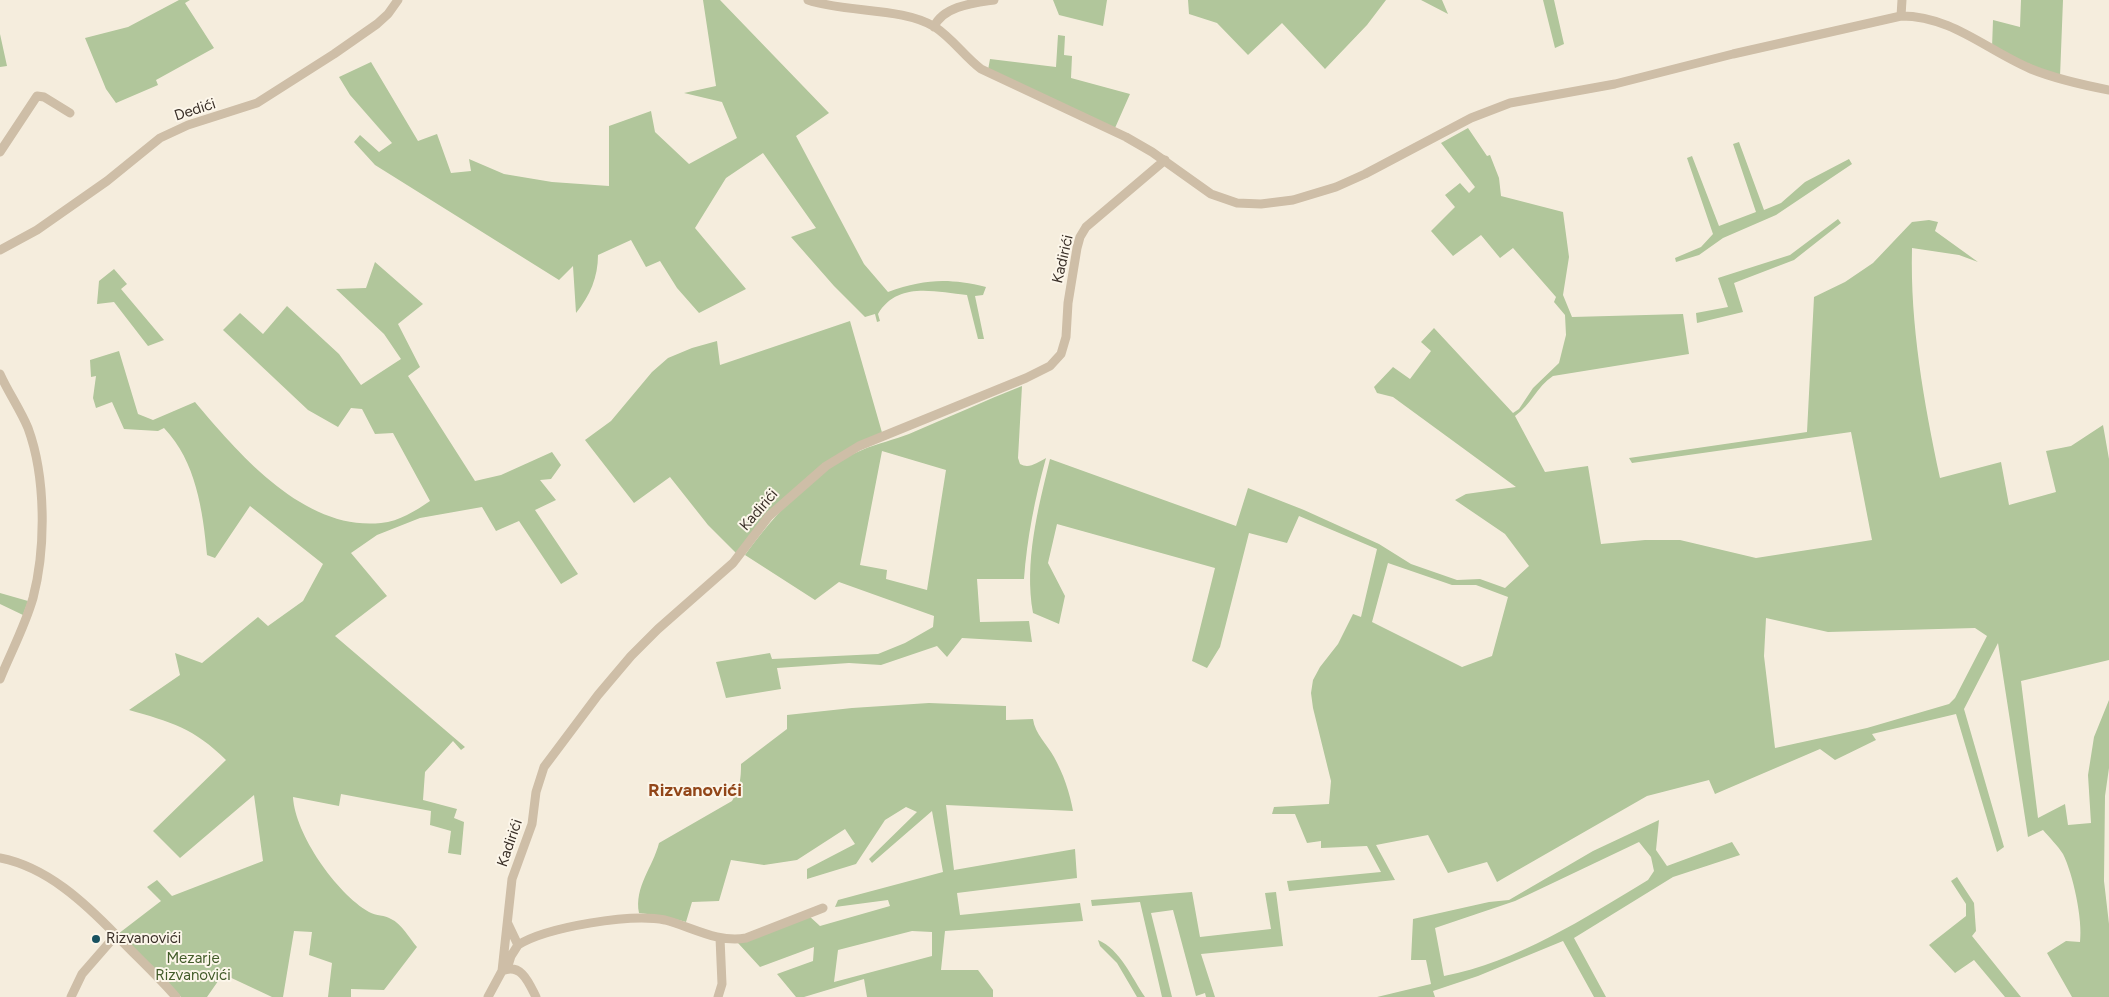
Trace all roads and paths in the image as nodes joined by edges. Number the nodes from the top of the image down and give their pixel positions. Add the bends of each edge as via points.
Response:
1 (398, 0) edge
2 (808, 0) edge
3 (994, 0) edge
4 (1902, 0) edge
5 (1901, 16) junction
6 (934, 26) junction
7 (2109, 90) edge
8 (70, 113) dead end
9 (0, 152) edge
10 (1165, 160) junction
11 (0, 250) edge
12 (0, 374) edge
13 (0, 679) edge
14 (0, 858) edge
15 (823, 908) dead end
16 (506, 919) junction
17 (116, 936) junction
18 (720, 938) junction
19 (518, 945) junction
20 (504, 970) junction
21 (71, 997) edge
22 (176, 997) edge
23 (488, 997) edge
24 (536, 997) edge
25 (718, 997) edge

1 - 11 street, Dedići via 377,24 274,94 250,106 188,125 160,138 107,181 37,230
2 - 6 street via 898,16
3 - 6 street via 972,3 948,12
4 - 5 street
5 - 7 street via 1946,24 2031,69
5 - 10 street via 1615,84 1510,103 1471,118 1336,187 1293,200 1249,204 1224,200
6 - 10 street via 981,69 1100,124
8 - 9 street via 37,96
10 - 16 street, Kadirići via 1093,220 1080,237 1064,346 1054,363 1026,378 859,446 826,466 768,516 733,563 631,656 544,767 536,792 532,824 512,879
12 - 13 street via 28,429 40,489 42,532 33,597
14 - 17 street via 20,864 70,892 98,915
15 - 18 street via 746,938
16 - 19 street
16 - 20 street, Kadirići
17 - 21 street via 82,974
17 - 22 street
18 - 19 street via 664,920 644,918 568,928
18 - 25 street via 722,984
19 - 20 street
20 - 23 street, Kadirići
20 - 24 street via 520,971

